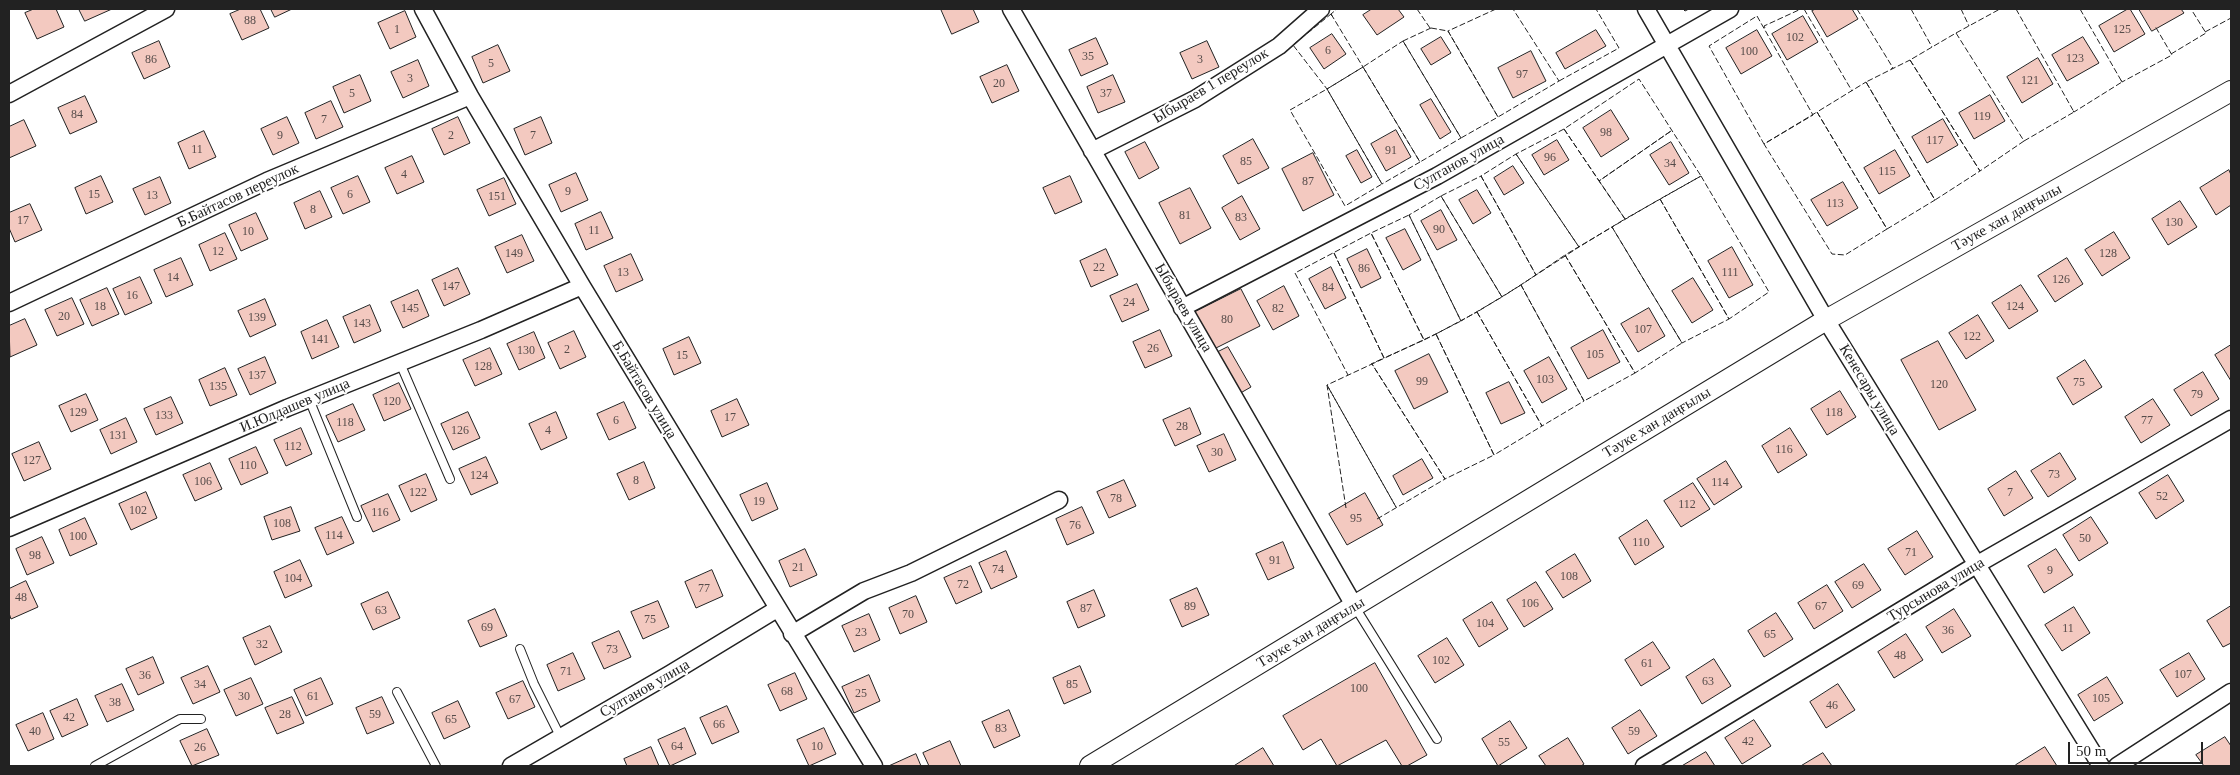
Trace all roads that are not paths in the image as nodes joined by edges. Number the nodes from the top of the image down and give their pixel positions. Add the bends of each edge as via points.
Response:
1 (166, 9) edge
2 (423, 9) edge
3 (1010, 9) edge
4 (1321, 9) edge
5 (1646, 9) edge
6 (1730, 9) edge
7 (1667, 44) junction
8 (2231, 91) edge
9 (9, 94) edge
10 (470, 96) junction
11 (1092, 150) junction
12 (582, 286) junction
13 (9, 303) edge
14 (1182, 308) junction
15 (1826, 320) junction
16 (400, 363) junction
17 (310, 399) junction
18 (2231, 419) edge
19 (450, 479) dead end
20 (1059, 500) dead end
21 (357, 517) dead end
22 (9, 528) edge
23 (1976, 565) junction
24 (1355, 607) junction
25 (777, 609) junction
26 (792, 634) junction
27 (520, 649) dead end
28 (397, 692) dead end
29 (2231, 692) edge
30 (201, 719) dead end
31 (561, 738) junction
32 (1438, 739) dead end
33 (95, 766) edge
34 (436, 766) edge
35 (511, 766) edge
36 (874, 766) edge
37 (1090, 766) edge
38 (1644, 766) edge
39 (2101, 766) edge
40 (2117, 766) edge

1 - 9 street
2 - 10 street, Б.Байтасов улица
3 - 11 street, Ыбыраев улица
4 - 11 street, Ыбыраев 1 переулок via 1279,46 1195,99
5 - 7 street, Кенесары улица
6 - 7 street, Султанов улица
7 - 14 street, Султанов улица via 1438,176
7 - 15 street, Кенесары улица
8 - 15 street, Тәуке хан даңғылы
10 - 12 street, Б.Байтасов улица
10 - 13 street, Б.Байтасов переулок via 267,181
11 - 14 street, Ыбыраев улица
12 - 16 street, И.Юлдашев улица
12 - 25 street, Б.Байтасов улица
14 - 24 street, Ыбыраев улица
15 - 23 street, Кенесары улица
15 - 24 street, Тәуке хан даңғылы
16 - 17 street, И.Юлдашев улица
16 - 19 lane
17 - 21 lane
17 - 22 street, И.Юлдашев улица
18 - 23 street, Турсынова улица
20 - 26 street via 911,573 864,591
23 - 38 street, Турсынова улица
23 - 39 street, Кенесары улица
24 - 32 lane
24 - 37 street, Тәуке хан даңғылы
25 - 26 street, Б.Байтасов улица
25 - 31 street, Султанов улица
26 - 36 street, Б.Байтасов улица
27 - 31 lane
28 - 34 lane
29 - 40 street
30 - 33 lane via 180,719
31 - 35 street, Султанов улица

